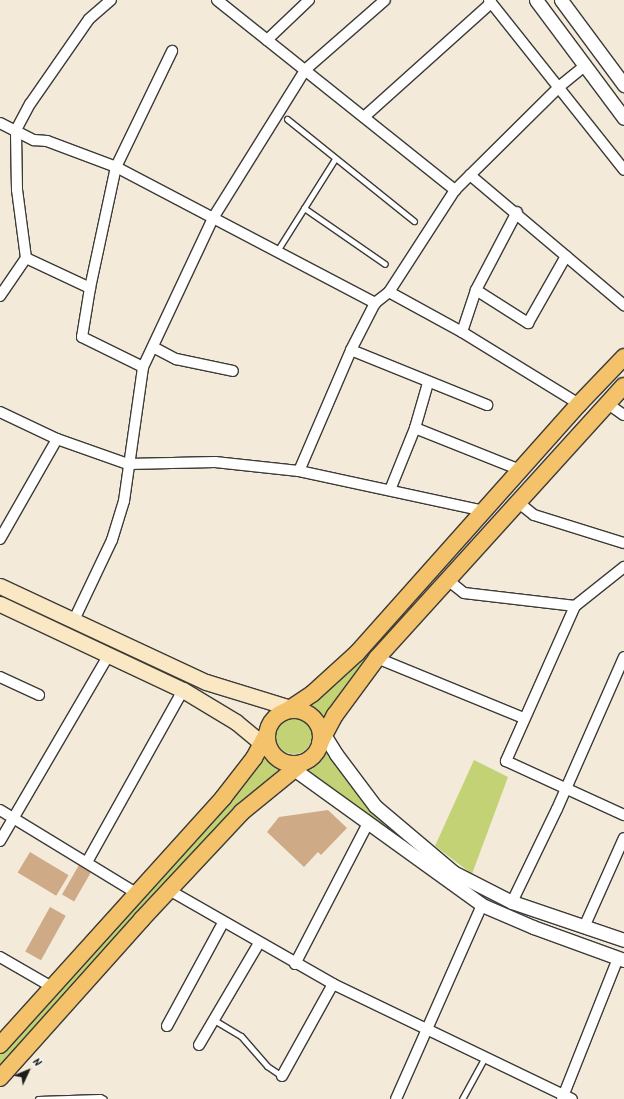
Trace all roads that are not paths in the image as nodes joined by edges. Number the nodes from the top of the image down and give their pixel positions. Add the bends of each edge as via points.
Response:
1 (111, 0) edge
2 (217, 0) edge
3 (309, 0) edge
4 (385, 0) edge
5 (536, 0) edge
6 (561, 0) edge
7 (490, 1) edge
8 (267, 40) junction
9 (172, 51) dead end
10 (586, 65) junction
11 (305, 70) junction
12 (624, 85) edge
13 (560, 86) junction
14 (364, 117) junction
15 (624, 118) edge
16 (287, 119) dead end
17 (0, 123) edge
18 (16, 130) junction
19 (335, 159) junction
20 (116, 167) junction
21 (624, 170) edge
22 (470, 175) junction
23 (455, 190) junction
24 (304, 208) junction
25 (517, 212) junction
26 (213, 218) junction
27 (414, 221) dead end
28 (277, 251) junction
29 (566, 256) junction
30 (26, 258) junction
31 (385, 264) dead end
32 (90, 288) junction
33 (476, 290) junction
34 (389, 292) junction
35 (0, 296) edge
36 (374, 303) junction
37 (624, 305) edge
38 (462, 332) junction
39 (153, 347) junction
40 (351, 350) junction
41 (624, 357) edge
42 (143, 367) junction
43 (233, 371) dead end
44 (428, 383) junction
45 (624, 386) edge
46 (579, 404) junction
47 (608, 404) junction
48 (487, 405) dead end
49 (0, 412) edge
50 (624, 415) edge
51 (415, 428) junction
52 (57, 439) junction
53 (128, 464) junction
54 (520, 470) junction
55 (299, 471) junction
56 (390, 490) junction
57 (519, 503) junction
58 (484, 511) junction
59 (0, 539) edge
60 (624, 543) edge
61 (624, 567) edge
62 (449, 581) junction
63 (0, 586) edge
64 (0, 604) edge
65 (575, 606) junction
66 (73, 622) junction
67 (108, 656) junction
68 (624, 657) edge
69 (377, 658) junction
70 (0, 678) edge
71 (184, 690) junction
72 (39, 696) dead end
73 (292, 709) junction
74 (523, 718) junction
75 (321, 734) junction
76 (266, 743) junction
77 (293, 765) junction
78 (567, 787) junction
79 (0, 810) edge
80 (624, 816) edge
81 (14, 819) junction
82 (368, 823) junction
83 (624, 838) edge
84 (0, 841) edge
85 (87, 862) junction
86 (169, 890) junction
87 (136, 893) junction
88 (512, 902) junction
89 (482, 905) junction
90 (223, 923) junction
91 (585, 925) junction
92 (624, 940) edge
93 (259, 942) junction
94 (0, 957) edge
95 (621, 959) edge
96 (295, 964) junction
97 (333, 984) junction
98 (52, 987) junction
99 (214, 1020) junction
100 (167, 1026) dead end
101 (426, 1031) junction
102 (0, 1045) edge
103 (199, 1045) dead end
104 (485, 1057) junction
105 (282, 1076) joint
106 (0, 1078) edge
107 (566, 1098) edge
108 (38, 1099) edge
109 (104, 1099) edge
110 (396, 1099) edge
111 (462, 1099) edge

1 - 18 street via 89,19 34,98
2 - 8 street
3 - 8 street
4 - 11 street
5 - 10 street
6 - 12 street
7 - 13 street
7 - 14 street
8 - 11 street
9 - 20 street
10 - 13 street
10 - 15 street
11 - 14 street
11 - 26 street
13 - 21 street
13 - 22 street
14 - 23 street
16 - 19 lane
17 - 18 street
18 - 20 street via 34,140 46,141
18 - 30 street via 16,190
19 - 24 lane
19 - 27 lane
20 - 26 street
20 - 32 street
22 - 23 street
22 - 25 street
23 - 34 street
24 - 28 lane
24 - 31 lane
25 - 29 street
25 - 33 street
26 - 28 street
26 - 39 street
28 - 36 street
29 - 33 street via 528,323
29 - 37 street
30 - 32 street
30 - 35 street
32 - 42 street via 82,337
33 - 38 street
34 - 36 street
34 - 38 street
36 - 40 street
38 - 46 street
39 - 42 street
39 - 43 street via 176,359
40 - 44 street
40 - 55 street
41 - 46 main road
42 - 53 street
44 - 48 street
44 - 51 street
45 - 47 main road
46 - 54 main road
47 - 50 street
47 - 57 main road
49 - 52 street
51 - 54 street
51 - 56 street
52 - 53 street
52 - 59 street
53 - 55 street via 215,462
53 - 66 street via 124,501 112,540
54 - 58 main road
55 - 56 street
56 - 58 street
57 - 60 street via 534,515
57 - 62 main road
58 - 73 main road via 357,653
61 - 65 street
62 - 65 street via 464,593
62 - 69 main road
63 - 66 main road
64 - 67 main road
65 - 74 street
66 - 73 main road via 206,682
67 - 71 main road
67 - 81 street
68 - 78 street
69 - 74 street
69 - 75 main road
70 - 72 street
71 - 76 main road
71 - 85 street
73 - 75 main road via 313,717
73 - 76 main road via 273,719
74 - 78 street via 506,761
75 - 77 main road via 314,755
75 - 88 street via 376,806 452,872
76 - 77 main road
76 - 87 main road via 223,798
77 - 82 street
77 - 86 main road via 242,812
78 - 80 street
78 - 88 street
79 - 81 street
81 - 84 street
81 - 85 street
82 - 89 street
82 - 96 street
83 - 91 street
85 - 87 street
86 - 90 street
86 - 106 main road
87 - 98 main road
88 - 91 street
89 - 95 street via 533,928
89 - 101 street
90 - 93 street
90 - 100 street
91 - 92 street
93 - 96 street
93 - 99 street
94 - 98 street
95 - 107 street via 573,1067
96 - 97 street
97 - 101 street
97 - 105 street
98 - 102 main road
99 - 103 street
99 - 105 lane via 241,1036 267,1066
101 - 104 street
101 - 110 street
104 - 107 street
104 - 111 lane
108 - 109 lane

